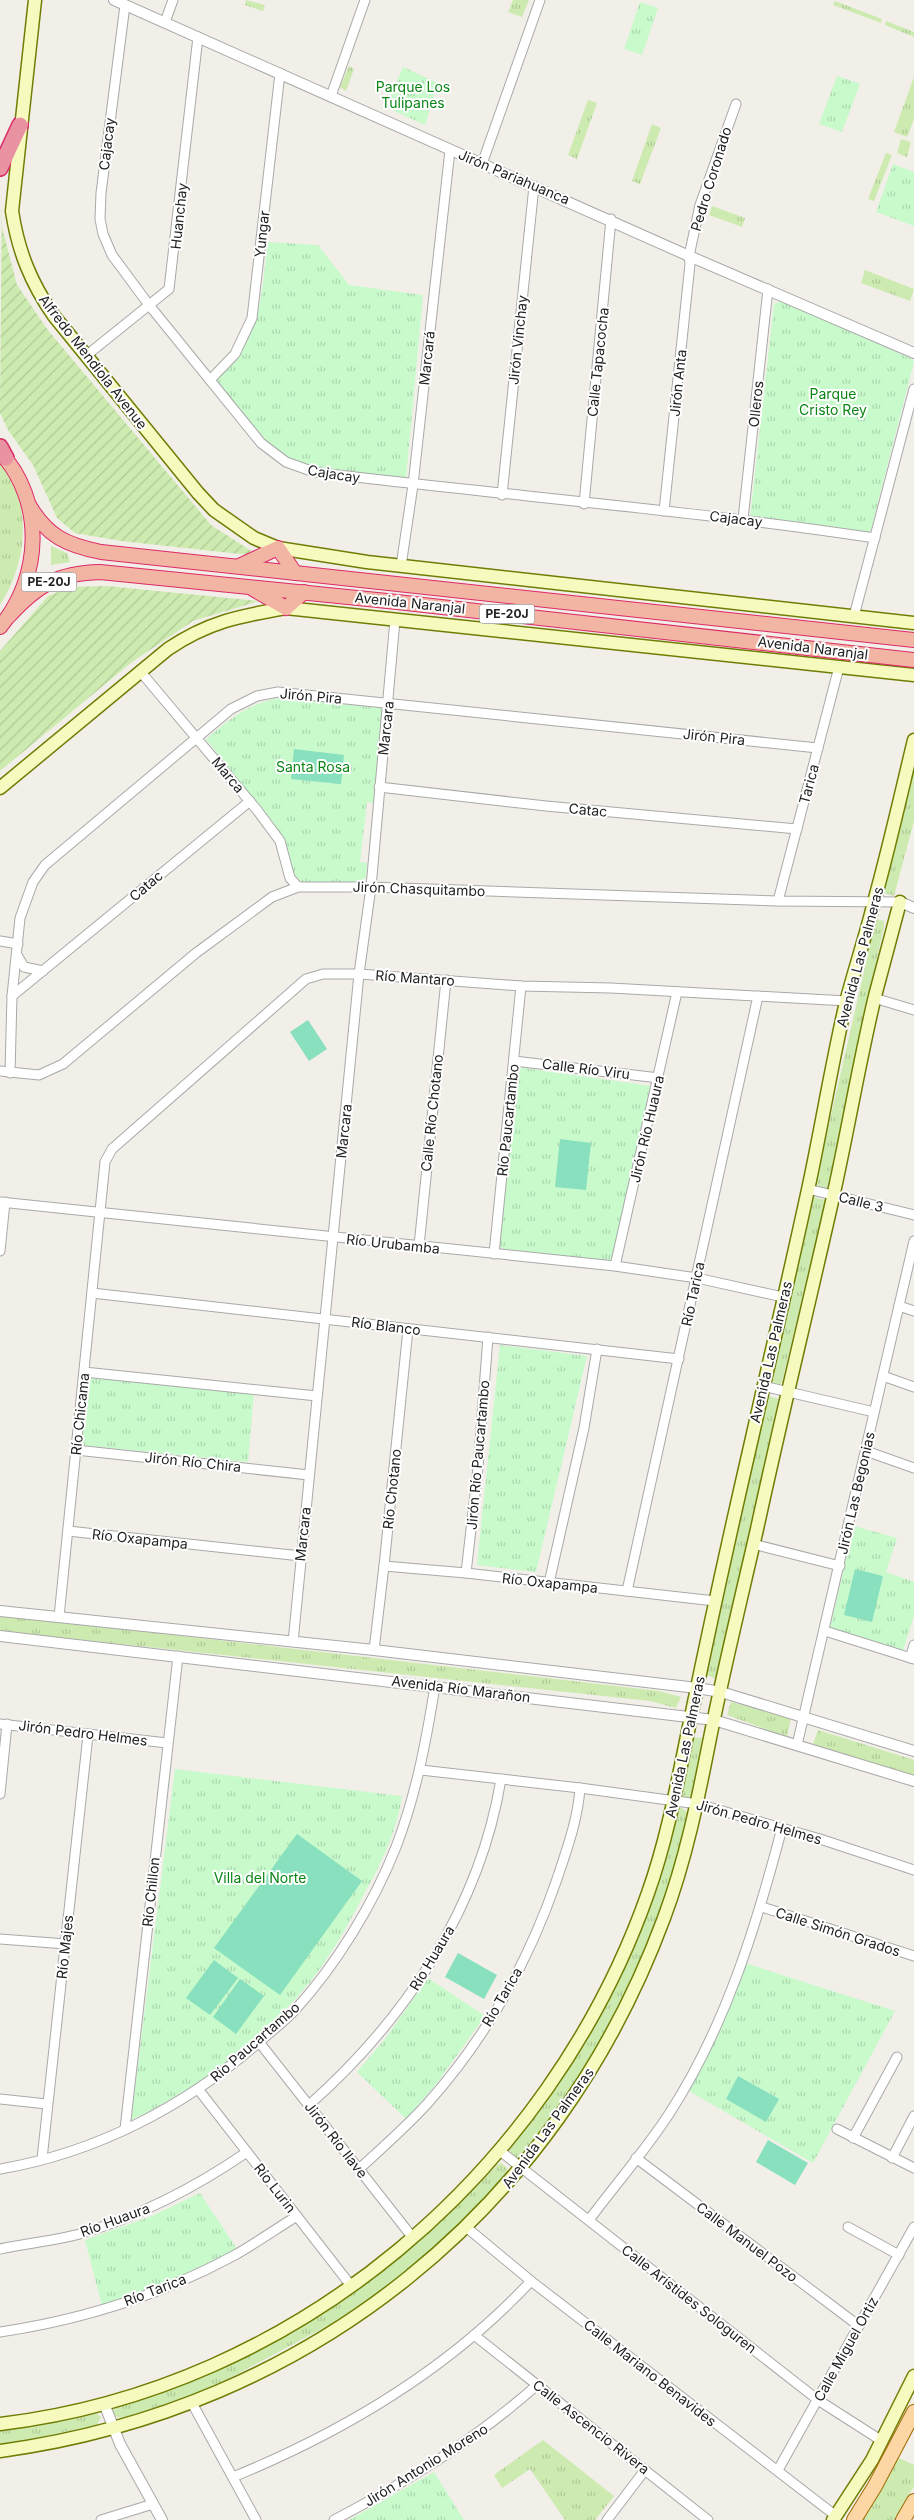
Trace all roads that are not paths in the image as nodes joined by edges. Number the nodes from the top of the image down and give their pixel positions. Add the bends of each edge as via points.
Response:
1 (35, 0) edge
2 (114, 0) edge
3 (173, 0) edge
4 (365, 0) edge
5 (540, 0) edge
6 (125, 4) junction
7 (165, 22) junction
8 (198, 37) junction
9 (280, 73) junction
10 (331, 96) junction
11 (736, 104) dead end
12 (20, 125) junction
13 (450, 150) junction
14 (482, 164) junction
15 (0, 168) edge
16 (534, 186) junction
17 (611, 220) junction
18 (689, 256) junction
19 (768, 289) junction
20 (149, 305) junction
21 (914, 353) edge
22 (87, 355) junction
23 (210, 380) junction
24 (914, 389) edge
25 (2, 452) edge
26 (413, 485) junction
27 (502, 495) junction
28 (584, 504) junction
29 (29, 505) junction
30 (664, 511) junction
31 (743, 519) junction
32 (875, 538) junction
33 (278, 548) junction
34 (401, 566) junction
35 (238, 567) junction
36 (295, 574) junction
37 (250, 587) junction
38 (304, 592) junction
39 (286, 608) junction
40 (9, 616) junction
41 (854, 616) junction
42 (395, 620) junction
43 (914, 623) edge
44 (0, 627) edge
45 (914, 640) edge
46 (914, 660) edge
47 (839, 667) junction
48 (140, 671) junction
49 (914, 675) edge
50 (389, 703) junction
51 (196, 737) junction
52 (914, 740) edge
53 (818, 748) junction
54 (380, 787) junction
55 (0, 788) edge
56 (250, 801) junction
57 (797, 829) junction
58 (298, 887) junction
59 (370, 887) junction
60 (778, 901) junction
61 (875, 901) junction
62 (900, 902) junction
63 (914, 908) edge
64 (0, 942) edge
65 (18, 944) junction
66 (17, 955) junction
67 (43, 971) junction
68 (359, 974) junction
69 (446, 980) junction
70 (521, 986) junction
71 (677, 992) junction
72 (12, 996) junction
73 (758, 996) junction
74 (874, 998) junction
75 (846, 1001) junction
76 (914, 1010) edge
77 (514, 1060) junction
78 (0, 1072) edge
79 (10, 1073) junction
80 (659, 1078) junction
81 (808, 1189) junction
82 (834, 1196) junction
83 (3, 1202) edge
84 (100, 1210) junction
85 (914, 1215) edge
86 (333, 1238) junction
87 (914, 1241) edge
88 (418, 1246) junction
89 (0, 1251) edge
90 (494, 1254) junction
91 (615, 1266) junction
92 (697, 1278) junction
93 (92, 1292) junction
94 (783, 1297) junction
95 (899, 1306) junction
96 (914, 1311) edge
97 (325, 1319) junction
98 (408, 1329) junction
99 (488, 1337) junction
100 (597, 1349) junction
101 (679, 1359) junction
102 (84, 1372) junction
103 (883, 1376) junction
104 (763, 1386) junction
105 (914, 1387) edge
106 (787, 1391) junction
107 (317, 1396) junction
108 (874, 1412) junction
109 (76, 1450) junction
110 (866, 1451) junction
111 (914, 1468) edge
112 (309, 1475) junction
113 (68, 1531) junction
114 (753, 1544) junction
115 (301, 1556) junction
116 (384, 1566) junction
117 (840, 1566) junction
118 (466, 1573) junction
119 (549, 1582) junction
120 (627, 1591) junction
121 (715, 1601) junction
122 (0, 1611) edge
123 (58, 1617) junction
124 (825, 1631) junction
125 (0, 1636) edge
126 (292, 1642) junction
127 (914, 1645) edge
128 (374, 1650) junction
129 (178, 1656) junction
130 (912, 1658) edge
131 (435, 1686) junction
132 (697, 1688) junction
133 (721, 1692) junction
134 (804, 1716) junction
135 (691, 1717) junction
136 (714, 1720) junction
137 (4, 1724) edge
138 (88, 1735) junction
139 (167, 1743) junction
140 (797, 1745) junction
141 (914, 1751) edge
142 (421, 1770) junction
143 (501, 1779) junction
144 (914, 1781) edge
145 (580, 1788) junction
146 (0, 1794) edge
147 (675, 1800) junction
148 (698, 1804) junction
149 (782, 1828) junction
150 (914, 1870) edge
151 (762, 1907) junction
152 (0, 1939) edge
153 (66, 1944) junction
154 (914, 1956) edge
155 (259, 2042) junction
156 (897, 2057) dead end
157 (198, 2089) junction
158 (0, 2099) edge
159 (47, 2104) junction
160 (308, 2105) junction
161 (914, 2116) edge
162 (125, 2129) junction
163 (837, 2129) dead end
164 (853, 2138) junction
165 (500, 2151) junction
166 (247, 2152) junction
167 (636, 2158) junction
168 (892, 2158) junction
169 (42, 2159) junction
170 (914, 2168) edge
171 (0, 2169) edge
172 (358, 2169) junction
173 (521, 2169) junction
174 (297, 2216) junction
175 (589, 2220) junction
176 (466, 2227) junction
177 (848, 2227) dead end
178 (914, 2227) edge
179 (414, 2238) junction
180 (0, 2249) edge
181 (899, 2255) junction
182 (531, 2282) junction
183 (352, 2287) junction
184 (859, 2326) junction
185 (0, 2332) edge
186 (474, 2335) junction
187 (914, 2376) edge
188 (537, 2385) junction
189 (818, 2400) junction
190 (192, 2403) junction
191 (105, 2406) junction
192 (914, 2412) edge
193 (0, 2424) edge
194 (114, 2429) junction
195 (882, 2441) junction
196 (0, 2451) edge
197 (646, 2470) junction
198 (778, 2470) junction
199 (232, 2477) junction
200 (914, 2501) edge
201 (153, 2504) junction
202 (834, 2518) edge
203 (101, 2520) edge
204 (162, 2520) edge
205 (256, 2520) edge
206 (334, 2520) edge
207 (607, 2520) edge
208 (708, 2520) edge
209 (854, 2520) edge
210 (903, 2520) edge

1 - 12 main road, Alfredo Mendiola Avenue
2 - 6 street, Jirón Pariahuanca
3 - 7 street
4 - 10 street
5 - 14 street
6 - 7 street, Jirón Pariahuanca
6 - 20 street, Cajacay via 100,219 112,255
7 - 8 street, Jirón Pariahuanca
8 - 9 street, Jirón Pariahuanca
8 - 20 street, Huanchay via 172,279 169,289
9 - 10 street, Jirón Pariahuanca
9 - 23 street, Yungar via 252,318 235,354
10 - 13 street, Jirón Pariahuanca
11 - 18 street, Pedro Coronado via 700,205
12 - 15 highway
12 - 22 main road, Alfredo Mendiola Avenue via 12,211 16,236 37,292
13 - 14 street, Jirón Pariahuanca
13 - 26 street, Marcará
14 - 16 street, Jirón Pariahuanca
16 - 17 street, Jirón Pariahuanca
16 - 27 street, Jirón Vinchay
17 - 18 street, Jirón Pariahuanca
17 - 28 street, Calle Tapacocha
18 - 19 street, Jirón Pariahuanca
18 - 30 street, Jirón Anta
19 - 21 street, Jirón Pariahuanca
19 - 31 street, Olleros
20 - 22 street, Huanchay
20 - 23 street, Cajacay
22 - 33 main road, Alfredo Mendiola Avenue via 198,494 214,510 254,538
23 - 26 street, Cajacay via 261,443 286,462 314,472
24 - 32 street
25 - 29 highway, PE-20J via 16,472
26 - 27 street, Cajacay
26 - 34 street, Marcará
27 - 28 street, Cajacay
28 - 30 street, Cajacay
29 - 35 highway, Avenida Naranjal / PE-20J via 38,521 52,534 79,548
29 - 40 highway, PE-20J via 33,534 31,562 23,590
30 - 31 street, Cajacay
31 - 32 street, Cajacay
32 - 41 street
33 - 34 main road
33 - 35 highway
33 - 36 highway
34 - 41 main road
35 - 36 highway, Avenida Naranjal / PE-20J
36 - 45 highway, Avenida Naranjal / PE-20J
37 - 38 highway, Avenida Naranjal / PE-20J
37 - 39 highway
37 - 40 highway, Avenida Naranjal / PE-20J via 80,572 44,584
38 - 39 highway
38 - 46 highway, Avenida Naranjal / PE-20J
39 - 42 main road, Avenida Naranjal
39 - 48 main road, Avenida Naranjal via 215,622 191,633
40 - 44 highway, PE-20J
41 - 43 main road
42 - 47 main road, Avenida Naranjal
42 - 50 street, Marcara
47 - 49 main road, Avenida Naranjal
47 - 53 street, Tarica
48 - 51 street, Marca
48 - 55 main road
50 - 51 street, Jirón Pira via 278,692 258,696 231,709
50 - 53 street, Jirón Pira
50 - 54 street, Marcara
51 - 56 street, Marca
51 - 65 street, Jirón Pira via 45,865 26,897
52 - 61 main road, Avenida Las Palmeras
53 - 57 street, Tarica
54 - 57 street, Catac
54 - 59 street, Marcara
56 - 58 street, Marca via 280,841 290,878
56 - 67 street, Catac
57 - 60 street, Tarica
58 - 59 street, Jirón Chasquitambo
58 - 79 street, Jirón Chasquitambo via 272,897 204,947 63,1064 39,1074
59 - 60 street, Jirón Chasquitambo
59 - 68 street, Marcara
60 - 61 street, Jirón Chasquitambo
61 - 62 street, Jirón Chasquitambo
61 - 75 main road, Avenida Las Palmeras
62 - 63 street
62 - 74 main road, Avenida Las Palmeras
64 - 65 street
65 - 66 street, Jirón Pira
66 - 67 street via 24,967
66 - 72 street, Jirón Pira
67 - 72 street, Catac
68 - 69 street, Río Mantaro
68 - 84 street, Río Mantaro via 322,974 306,979 112,1149 105,1162
68 - 86 street, Marcara
69 - 70 street, Río Mantaro
69 - 88 street, Calle Río Chotano
70 - 71 street, Río Mantaro
70 - 77 street, Río Paucartambo
71 - 73 street, Río Mantaro
71 - 80 street, Jirón Río Huaura
72 - 79 street, Jirón Pira
73 - 75 street, Río Mantaro
73 - 92 street, Río Tarica
74 - 76 street
74 - 82 main road, Avenida Las Palmeras
75 - 81 main road, Avenida Las Palmeras
77 - 80 street, Calle Río Viru
77 - 90 street, Río Paucartambo
78 - 79 street, Jirón Chasquitambo
80 - 91 street, Jirón Río Huaura
81 - 82 street, Calle 3
81 - 94 main road, Avenida Las Palmeras
82 - 85 street, Calle 3
82 - 106 main road, Avenida Las Palmeras
83 - 84 street, Río Urubamba
83 - 89 street
84 - 86 street, Río Urubamba
84 - 93 street, Río Chicama
86 - 88 street, Río Urubamba
86 - 97 street, Marcara
87 - 95 street, Jirón Las Begonias
88 - 90 street, Río Urubamba
90 - 91 street, Río Urubamba
91 - 92 street, Río Urubamba
92 - 94 street, Río Urubamba
92 - 101 street, Río Tarica
93 - 97 street, Río Blanco
93 - 102 street, Río Chicama
94 - 104 main road, Avenida Las Palmeras
95 - 96 street
95 - 103 street, Jirón Las Begonias
97 - 98 street, Río Blanco
97 - 107 street, Marcara
98 - 99 street, Río Blanco
98 - 116 street, Río Chotano
99 - 100 street, Río Blanco
99 - 118 street, Jirón Río Paucartambo
100 - 101 street, Río Blanco
100 - 119 street via 584,1428
101 - 120 street, Río Tarica
102 - 107 street
102 - 109 street, Río Chicama
103 - 105 street
103 - 108 street, Jirón Las Begonias
104 - 106 street
104 - 121 main road, Avenida Las Palmeras
106 - 108 street
106 - 114 main road, Avenida Las Palmeras
107 - 112 street, Marcara
108 - 110 street, Jirón Las Begonias
109 - 112 street, Jirón Río Chira
109 - 113 street, Río Chicama
110 - 111 street
110 - 117 street, Jirón Las Begonias
112 - 115 street, Marcara
113 - 115 street, Río Oxapampa
113 - 123 street, Río Chicama
114 - 117 street
114 - 133 main road, Avenida Las Palmeras
115 - 126 street, Marcara
116 - 118 street, Río Oxapampa
116 - 128 street, Río Chotano
117 - 124 street, Jirón Las Begonias
118 - 119 street, Río Oxapampa
119 - 120 street, Río Oxapampa
120 - 121 street, Río Oxapampa
121 - 132 main road, Avenida Las Palmeras
122 - 123 street, Avenida Río Marañon
123 - 126 street, Avenida Río Marañon
124 - 130 street
124 - 134 street, Jirón Las Begonias
125 - 129 street, Avenida Río Marañon
126 - 128 street, Avenida Río Marañon
127 - 130 street
128 - 132 street, Avenida Río Marañon
129 - 131 street, Avenida Río Marañon
129 - 139 street, Río Chillon
131 - 135 street, Avenida Río Marañon
131 - 142 street, Río Paucartambo
132 - 133 street, Avenida Río Marañon
132 - 135 main road, Avenida Las Palmeras
133 - 134 street, Avenida Río Marañon
133 - 136 main road, Avenida Las Palmeras
134 - 140 street, Jirón Las Begonias
134 - 141 street, Avenida Río Marañon
135 - 136 street, Avenida Río Marañon
135 - 147 main road, Avenida Las Palmeras
136 - 140 street, Avenida Río Marañon
136 - 148 main road, Avenida Las Palmeras
137 - 138 street, Jirón Pedro Helmes
137 - 146 street
138 - 139 street, Jirón Pedro Helmes
138 - 153 street, Río Majes
139 - 162 street, Río Chillon
140 - 144 street, Avenida Río Marañon
142 - 143 street, Jirón Pedro Helmes
142 - 155 street, Río Paucartambo via 395,1849 357,1924 332,1964 294,2011
143 - 145 street, Jirón Pedro Helmes
143 - 160 street, Río Huaura via 496,1814 481,1856 462,1905 433,1961 390,2021 346,2072
145 - 147 street, Jirón Pedro Helmes
145 - 172 street, Río Tarica via 571,1837 545,1914 512,1983 457,2068 426,2105
147 - 148 street, Jirón Pedro Helmes
147 - 165 main road, Avenida Las Palmeras via 649,1893 612,1981 564,2065
148 - 149 street, Jirón Pedro Helmes
148 - 173 main road, Avenida Las Palmeras via 666,1911 627,2006 577,2093
149 - 150 street, Jirón Pedro Helmes
149 - 151 street
151 - 154 street, Calle Simón Grados
151 - 167 street via 720,2016 685,2087
152 - 153 street
153 - 159 street, Río Majes
155 - 157 street, Río Paucartambo
155 - 160 street, Jirón Río Ilave
156 - 164 street
157 - 162 street, Río Paucartambo via 161,2113
157 - 166 street, Río Lurin
158 - 159 street
159 - 169 street, Río Majes
160 - 172 street, Jirón Río Ilave
161 - 168 street
162 - 169 street, Río Paucartambo
163 - 164 street
164 - 168 street
165 - 173 street, Calle Arístides Sologuren
165 - 179 main road, Avenida Las Palmeras
166 - 174 street, Río Lurin
166 - 180 street, Río Huaura via 207,2179 124,2219 81,2233
167 - 175 street
167 - 184 street, Calle Manuel Pozo
168 - 170 street
169 - 171 street, Río Paucartambo
172 - 179 street, Jirón Río Ilave
173 - 175 street, Calle Arístides Sologuren
173 - 176 main road, Avenida Las Palmeras
174 - 183 street, Río Lurin
174 - 185 street, Río Tarica via 236,2254 178,2283 102,2310
175 - 189 street, Calle Arístides Sologuren
176 - 182 street, Calle Mariano Benavides
176 - 190 main road, Avenida Las Palmeras via 403,2282 344,2325 265,2370
177 - 181 street
178 - 181 street, Calle Miguel Ortiz
179 - 183 main road, Avenida Las Palmeras
181 - 184 street, Calle Miguel Ortiz
182 - 186 street
182 - 198 street, Calle Mariano Benavides
183 - 191 main road, Avenida Las Palmeras via 302,2319 225,2360 180,2380
184 - 189 street, Calle Miguel Ortiz
186 - 188 street, Calle Ascencio Rivera
186 - 199 street via 419,2378 350,2422 281,2457
187 - 195 main road
188 - 197 street, Calle Ascencio Rivera
188 - 206 street, Jirón Antonio Moreno via 464,2444
189 - 195 street, Calle Arístides Sologuren
189 - 198 street, Calle Miguel Ortiz
190 - 194 main road, Avenida Las Palmeras
190 - 199 street
191 - 193 main road, Avenida Las Palmeras via 40,2420
191 - 194 street
192 - 209 main road via 876,2486
194 - 196 main road, Avenida Las Palmeras
194 - 201 street
195 - 202 main road
197 - 207 street
197 - 208 street, Calle Ascencio Rivera
198 - 202 street, Calle Mariano Benavides
199 - 205 street
200 - 210 main road
201 - 203 street
201 - 204 street

